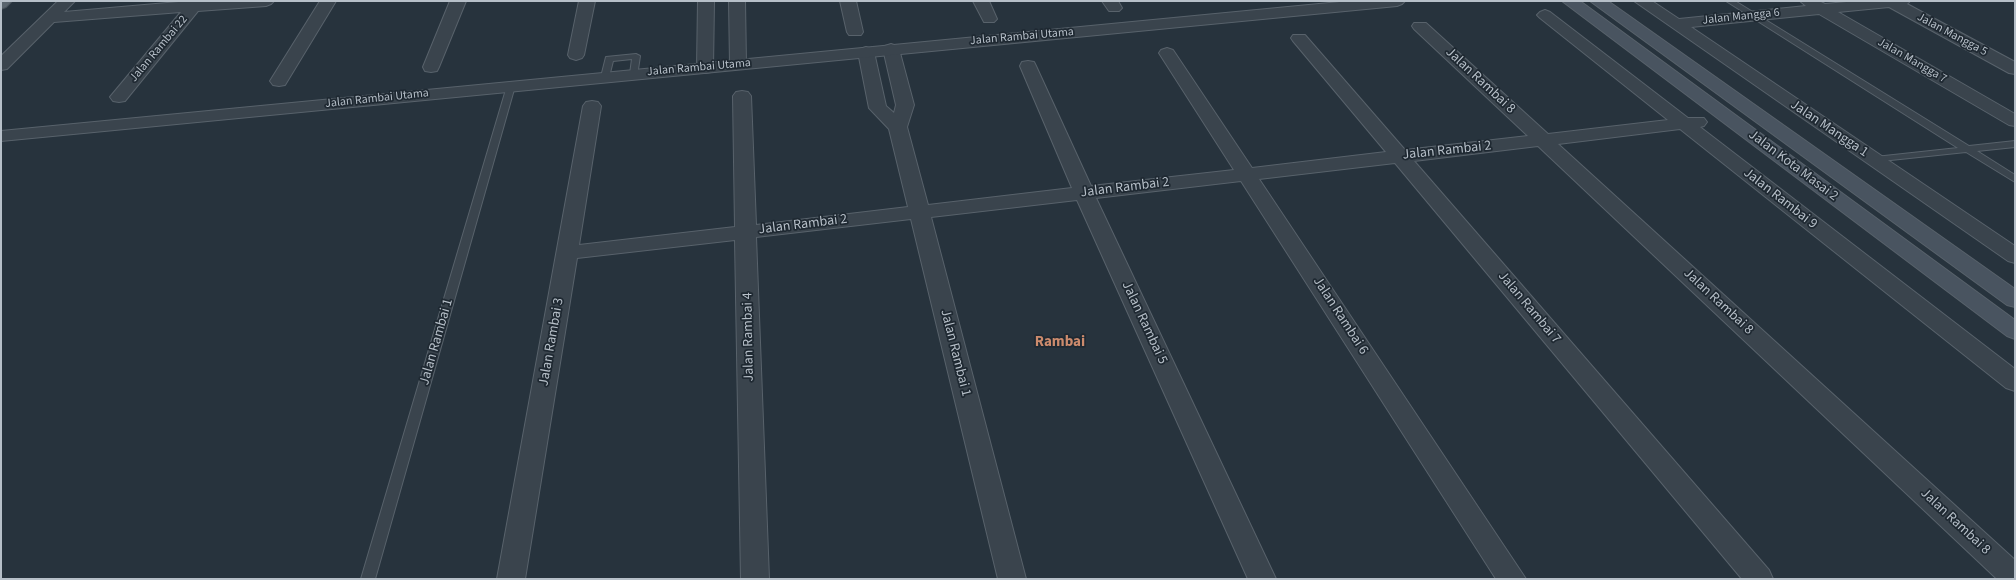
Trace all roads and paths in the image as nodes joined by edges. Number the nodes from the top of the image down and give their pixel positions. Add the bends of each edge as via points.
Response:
1 (4, 1) edge
2 (67, 1) edge
3 (266, 1) edge
4 (328, 1) edge
5 (458, 1) edge
6 (587, 1) edge
7 (848, 1) edge
8 (981, 1) edge
9 (1397, 1) edge
10 (1570, 1) edge
11 (1598, 1) edge
12 (1642, 1) edge
13 (1730, 1) edge
14 (1894, 1) edge
15 (1914, 1) edge
16 (737, 3) edge
17 (1355, 3) edge
18 (1, 4) edge
19 (196, 4) edge
20 (706, 4) edge
21 (1815, 5) edge
22 (1545, 15) dead end
23 (1754, 16) junction
24 (49, 18) junction
25 (989, 19) dead end
26 (1676, 24) junction
27 (1420, 26) dead end
28 (855, 32) dead end
29 (1299, 38) dead end
30 (891, 50) junction
31 (866, 52) junction
32 (1167, 53) dead end
33 (576, 54) dead end
34 (2015, 54) edge
35 (738, 64) junction
36 (1, 65) edge
37 (1028, 66) dead end
38 (431, 67) dead end
39 (705, 68) junction
40 (2015, 69) edge
41 (279, 81) dead end
42 (511, 86) junction
43 (742, 96) dead end
44 (119, 97) dead end
45 (592, 106) dead end
46 (2015, 121) edge
47 (1690, 123) junction
48 (898, 127) junction
49 (1, 136) edge
50 (1544, 141) junction
51 (2015, 144) edge
52 (1968, 150) junction
53 (1400, 157) junction
54 (1875, 160) junction
55 (1247, 174) junction
56 (2015, 179) edge
57 (1084, 193) junction
58 (919, 212) junction
59 (746, 232) junction
60 (567, 253) junction
61 (2015, 256) edge
62 (1983, 277) junction
63 (1948, 282) junction
64 (2015, 300) edge
65 (2015, 331) edge
66 (2015, 382) edge
67 (2015, 578) edge
68 (368, 579) edge
69 (511, 579) edge
70 (755, 579) edge
71 (1012, 579) edge
72 (1262, 579) edge
73 (1512, 579) edge
74 (1759, 579) edge

1 - 18 main road
2 - 24 street
3 - 19 street
4 - 41 street
5 - 38 street
6 - 33 street
7 - 28 street
8 - 25 street
9 - 17 street, Jalan Rambai Utama
10 - 63 main road, Jalan Kota Masai 2
11 - 62 main road, Jalan Kota Masai 2
12 - 26 street, Jalan Mangga 1
13 - 23 lane
14 - 21 street, Jalan Mangga 6
14 - 40 street, Jalan Mangga 5
15 - 34 street, Jalan Mangga 5
16 - 20 street
16 - 35 street
17 - 30 street, Jalan Rambai Utama
19 - 24 street
19 - 44 street, Jalan Rambai 22
20 - 39 street
21 - 23 street, Jalan Mangga 6
21 - 46 street, Jalan Mangga 7
22 - 47 street, Jalan Rambai 9
23 - 26 street, Jalan Mangga 6
23 - 52 lane
24 - 36 street
26 - 54 street, Jalan Mangga 1
27 - 50 street, Jalan Rambai 8
29 - 53 street, Jalan Rambai 7
30 - 31 street, Jalan Rambai Utama
30 - 48 street via 905,105
31 - 35 street, Jalan Rambai Utama
31 - 48 street via 878,108
32 - 55 street, Jalan Rambai 6
35 - 39 street, Jalan Rambai Utama
37 - 57 street, Jalan Rambai 5
39 - 42 street, Jalan Rambai Utama
42 - 49 street, Jalan Rambai Utama
42 - 68 lane, Jalan Rambai 1
43 - 59 street, Jalan Rambai 4
45 - 60 street, Jalan Rambai 3
47 - 50 street, Jalan Rambai 2
47 - 66 street, Jalan Rambai 9
48 - 58 street, Jalan Rambai 1
50 - 53 street, Jalan Rambai 2
50 - 67 street, Jalan Rambai 8
51 - 52 lane
52 - 54 lane
52 - 56 lane
53 - 55 street, Jalan Rambai 2
53 - 74 street, Jalan Rambai 7
54 - 61 street, Jalan Mangga 1
55 - 57 street, Jalan Rambai 2
55 - 73 street, Jalan Rambai 6
57 - 58 street, Jalan Rambai 2
57 - 72 street, Jalan Rambai 5
58 - 59 street, Jalan Rambai 2
58 - 71 street, Jalan Rambai 1
59 - 60 street, Jalan Rambai 2
59 - 70 street, Jalan Rambai 4
60 - 69 street, Jalan Rambai 3
62 - 63 main road
62 - 64 main road, Jalan Kota Masai 2
63 - 65 main road, Jalan Kota Masai 2

